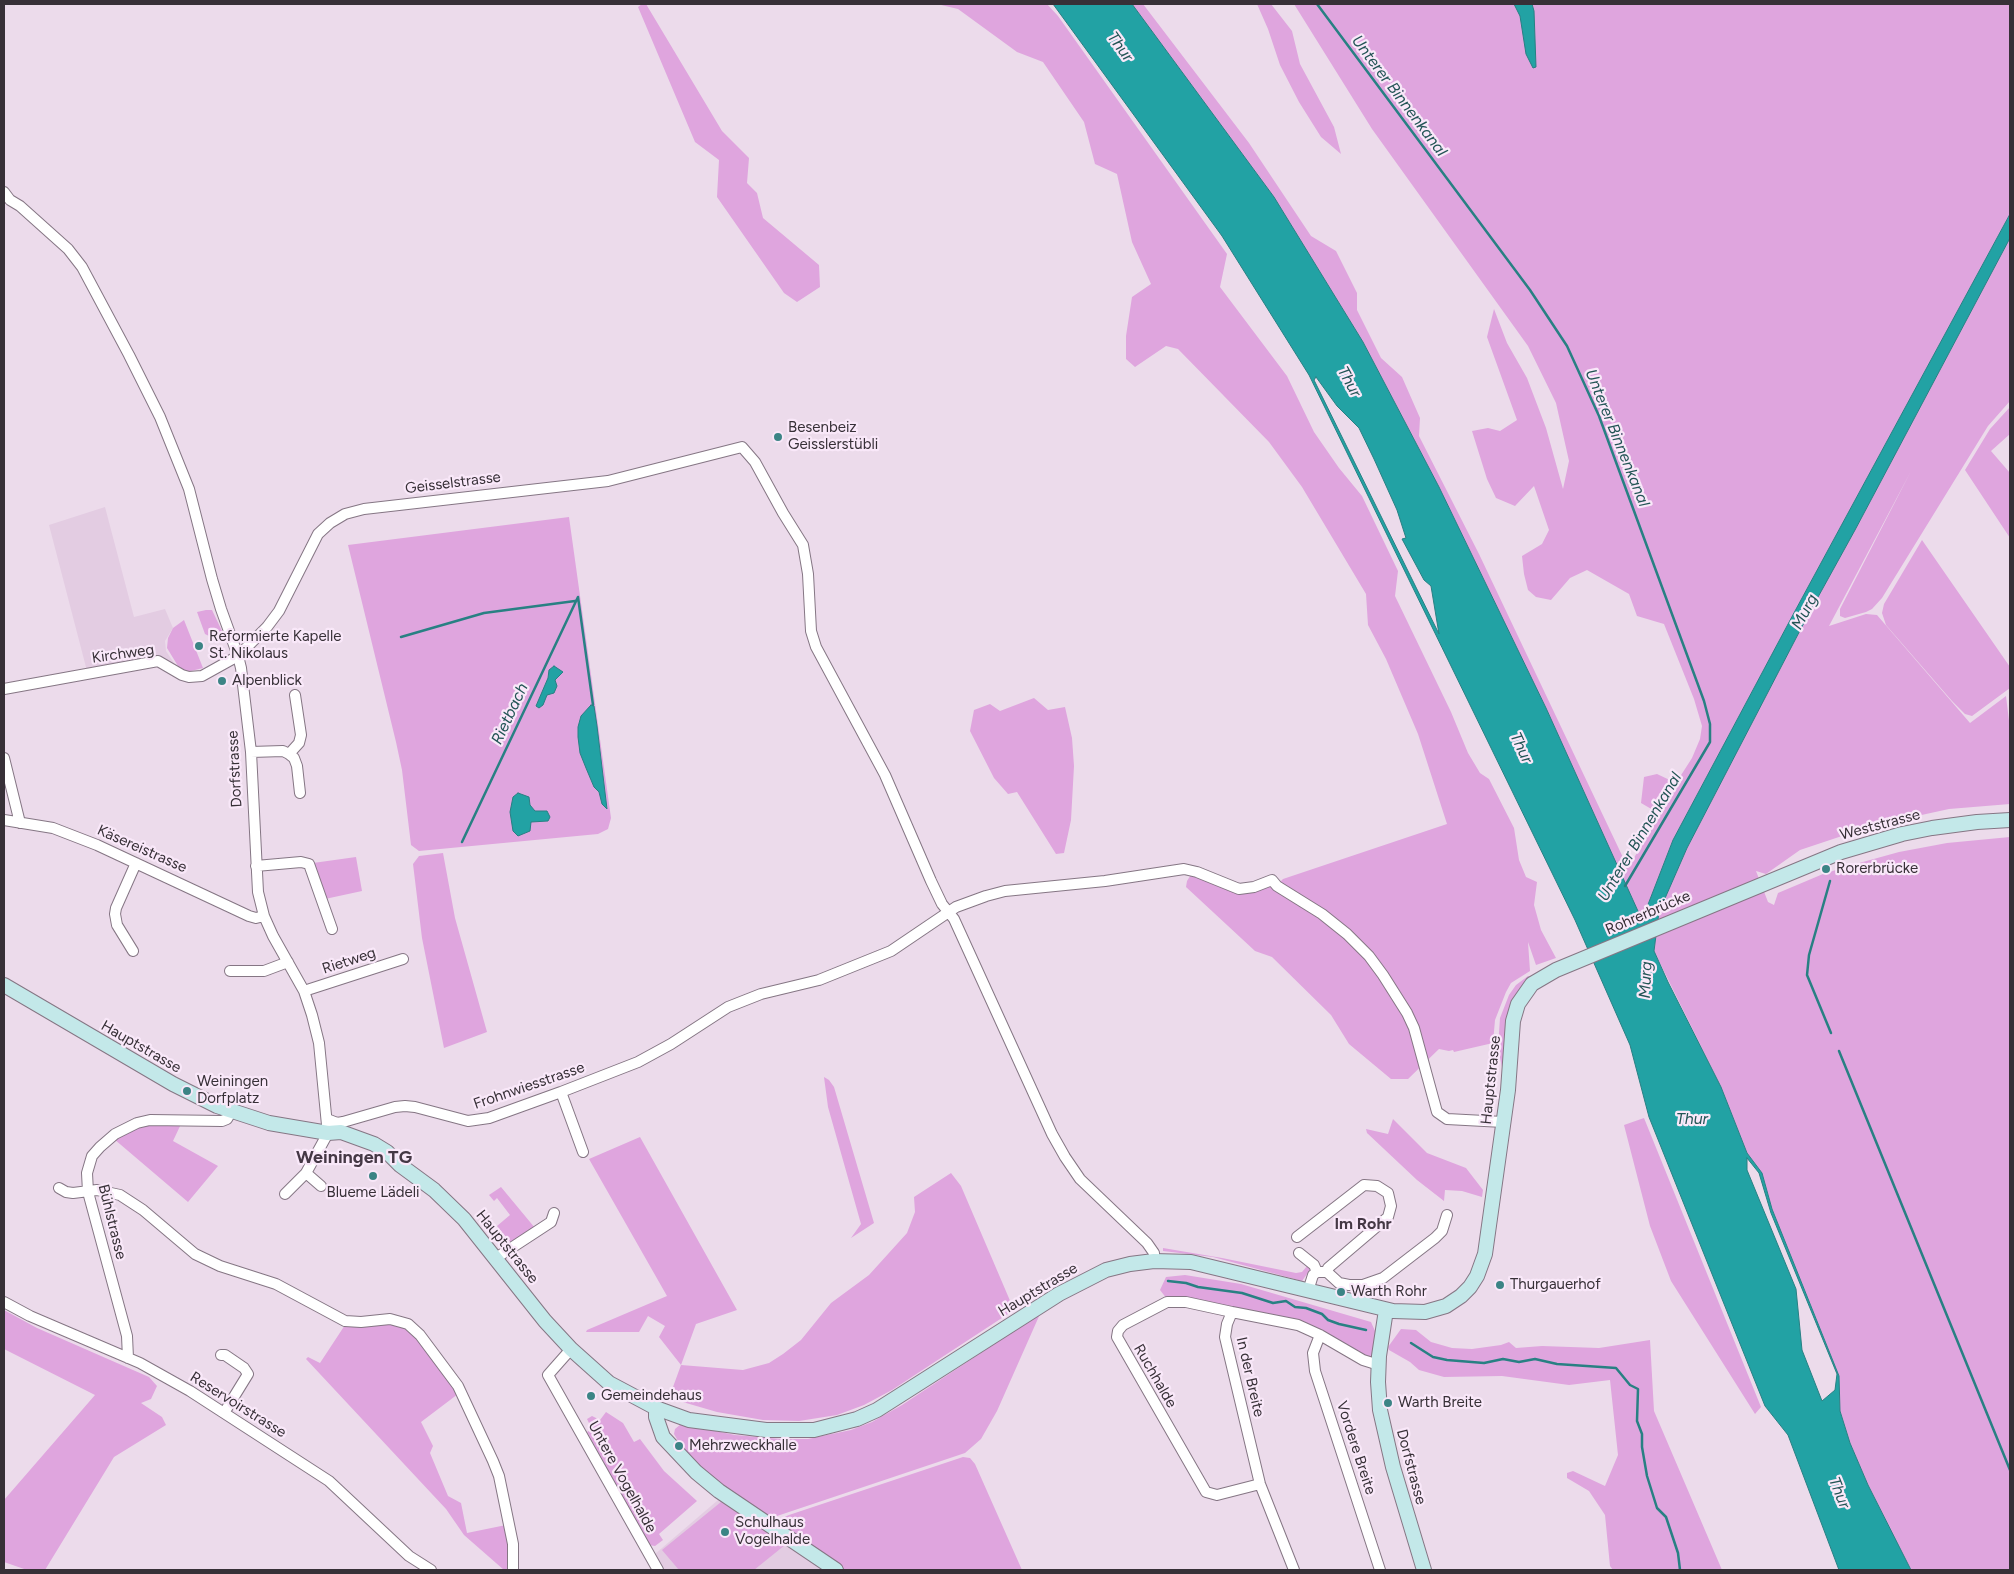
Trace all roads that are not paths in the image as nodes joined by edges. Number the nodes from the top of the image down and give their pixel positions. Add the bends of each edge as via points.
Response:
1 (6, 198) edge
2 (238, 656) junction
3 (4, 689) edge
4 (296, 695) dead end
5 (251, 752) junction
6 (289, 754) junction
7 (4, 758) edge
8 (300, 793) dead end
9 (4, 820) edge
10 (2010, 820) edge
11 (20, 823) junction
12 (136, 863) junction
13 (256, 866) junction
14 (1763, 883) joint
15 (948, 912) junction
16 (264, 916) junction
17 (332, 928) dead end
18 (133, 952) dead end
19 (403, 959) dead end
20 (288, 962) junction
21 (230, 971) dead end
22 (1532, 984) joint
23 (4, 985) edge
24 (304, 991) junction
25 (562, 1092) junction
26 (231, 1112) junction
27 (1503, 1122) junction
28 (331, 1125) junction
29 (583, 1152) dead end
30 (306, 1173) junction
31 (321, 1186) dead end
32 (59, 1188) dead end
33 (88, 1192) junction
34 (285, 1194) dead end
35 (554, 1213) dead end
36 (1447, 1215) dead end
37 (1297, 1237) dead end
38 (1299, 1253) dead end
39 (496, 1258) junction
40 (1154, 1260) junction
41 (1322, 1272) junction
42 (1308, 1291) junction
43 (4, 1302) edge
44 (1386, 1310) junction
45 (1232, 1312) junction
46 (1320, 1335) junction
47 (575, 1353) junction
48 (221, 1355) dead end
49 (128, 1358) junction
50 (1379, 1364) junction
51 (666, 1408) junction
52 (224, 1413) junction
53 (1260, 1484) junction
54 (431, 1570) edge
55 (513, 1570) edge
56 (658, 1570) edge
57 (836, 1570) edge
58 (1294, 1570) edge
59 (1380, 1570) edge
60 (1424, 1570) edge

1 - 2 street, Dorfstrasse via 20,206 68,249 82,267 125,347 160,418 189,489 214,587
2 - 3 street, Kirchweg via 202,676 182,675 158,661
2 - 5 street, Dorfstrasse
2 - 15 street, Geisselstrasse via 279,611 318,534 346,514 364,509 608,481 742,447 755,462 803,545 816,647 886,775 931,881
4 - 6 street via 302,735
5 - 6 street via 283,751
5 - 13 street, Dorfstrasse
6 - 8 street via 297,766
7 - 11 street
9 - 11 street, Käsereistrasse
10 - 14 main road, Weststrasse via 1954,824 1902,834 1841,852
11 - 12 street, Käsereistrasse via 53,828
12 - 16 street, Käsereistrasse via 249,916
12 - 18 street via 115,914 117,926
13 - 16 street, Dorfstrasse
13 - 17 street via 309,864
14 - 22 main road, Rohrerbrücke via 1546,974
15 - 25 street, Frohnwiesstrasse via 892,951 818,980 761,994 728,1008 638,1062
15 - 27 street, Frohnwiesstrasse via 1005,891 1105,881 1176,869 1197,872 1239,889 1272,880 1346,934 1383,974 1414,1028 1437,1112 1447,1119
15 - 40 street via 1065,1158 1086,1185 1147,1243 1153,1250
16 - 20 street, Dorfstrasse
19 - 24 street, Rietweg
20 - 21 street via 264,971
20 - 24 street, Dorfstrasse
22 - 27 main road, Hauptstrasse via 1515,1013
23 - 26 main road, Hauptstrasse via 180,1088
24 - 28 street, Dorfstrasse via 319,1043
25 - 28 street, Frohnwiesstrasse via 474,1121 405,1106
25 - 29 street
26 - 28 main road, Hauptstrasse via 269,1123
26 - 33 street, Bühlstrasse via 225,1120 150,1120 126,1128 107,1140 92,1156 87,1173
27 - 44 main road, Hauptstrasse via 1484,1254 1476,1278 1452,1303 1438,1309 1416,1313
28 - 30 street
28 - 39 main road, Hauptstrasse via 374,1144 428,1184 451,1205
30 - 31 street
30 - 34 street
32 - 33 street via 66,1192
33 - 49 street, Bühlstrasse via 128,1336
33 - 55 street via 97,1190 120,1195 195,1254 220,1266 276,1284 345,1321 390,1319 408,1324 415,1330 458,1386 493,1461 513,1544
35 - 39 street via 552,1222
36 - 41 street via 1436,1238 1383,1278 1363,1285 1349,1285 1339,1283
37 - 41 street via 1364,1185 1378,1186 1388,1193 1391,1206 1388,1217
38 - 41 street
39 - 47 main road, Hauptstrasse via 545,1321
40 - 42 main road, Hauptstrasse via 1211,1266
40 - 51 main road, Hauptstrasse via 1116,1267 1067,1290 912,1389 857,1419 814,1430 766,1430 689,1420
41 - 42 street via 1310,1279
42 - 44 main road, Hauptstrasse
43 - 49 street, Reservoirstrasse
44 - 50 main road, Dorfstrasse
45 - 46 street, In der Breite via 1298,1325
45 - 53 street, In der Breite via 1225,1337
45 - 53 street, Ruchhalde via 1186,1302 1167,1302 1123,1325 1117,1337 1206,1492 1217,1495
46 - 50 street, In der Breite via 1363,1360
46 - 59 street, Vordere Breite via 1314,1353 1315,1371
47 - 51 main road, Hauptstrasse via 609,1383
47 - 56 street, Untere Vogelhalde via 548,1375
48 - 52 street via 248,1374
49 - 52 street, Reservoirstrasse
50 - 60 main road, Dorfstrasse via 1386,1441
51 - 57 main road via 669,1435 675,1450 708,1482
52 - 54 street, Reservoirstrasse via 329,1481 409,1556
53 - 58 street, In der Breite

